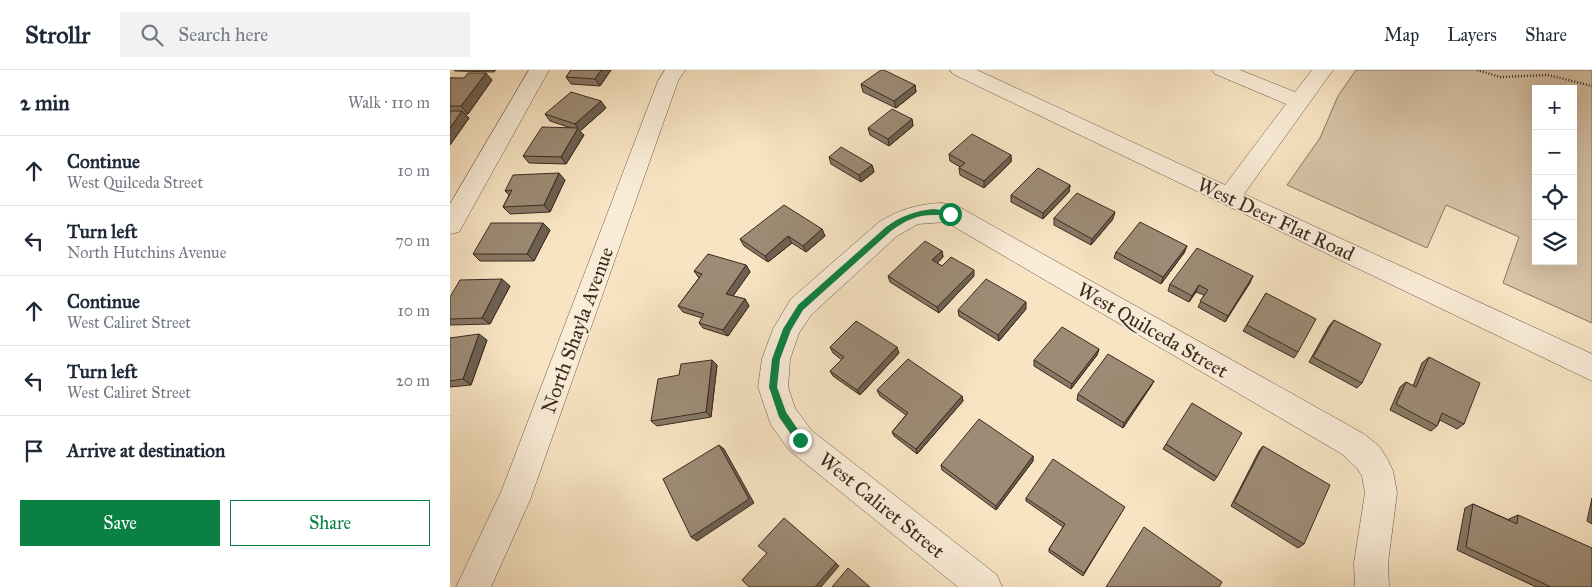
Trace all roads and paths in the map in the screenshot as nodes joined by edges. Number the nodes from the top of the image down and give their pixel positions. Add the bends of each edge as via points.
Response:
1 (539, 70) edge
2 (675, 70) edge
3 (960, 70) edge
4 (1222, 70) edge
5 (1323, 70) edge
6 (1476, 70) edge
7 (1592, 86) edge
8 (1300, 102) junction
9 (1229, 197) junction
10 (918, 214) joint
11 (450, 225) edge
12 (1592, 368) edge
13 (473, 587) edge
14 (985, 587) edge
15 (1372, 587) edge

1 - 11 street
2 - 13 street, North Shayla Avenue via 668,81 514,500
3 - 9 street, West Deer Flat Road
4 - 8 street
5 - 8 street
6 - 7 path via 1500,77 1548,75
8 - 9 street
9 - 12 street, West Deer Flat Road
10 - 14 street, West Caliret Street via 902,218 888,229 800,307 787,329 776,359 773,387 782,414 800,440
10 - 15 street, West Quilceda Street via 950,214 1353,444 1368,457 1377,471 1381,493 1371,563

